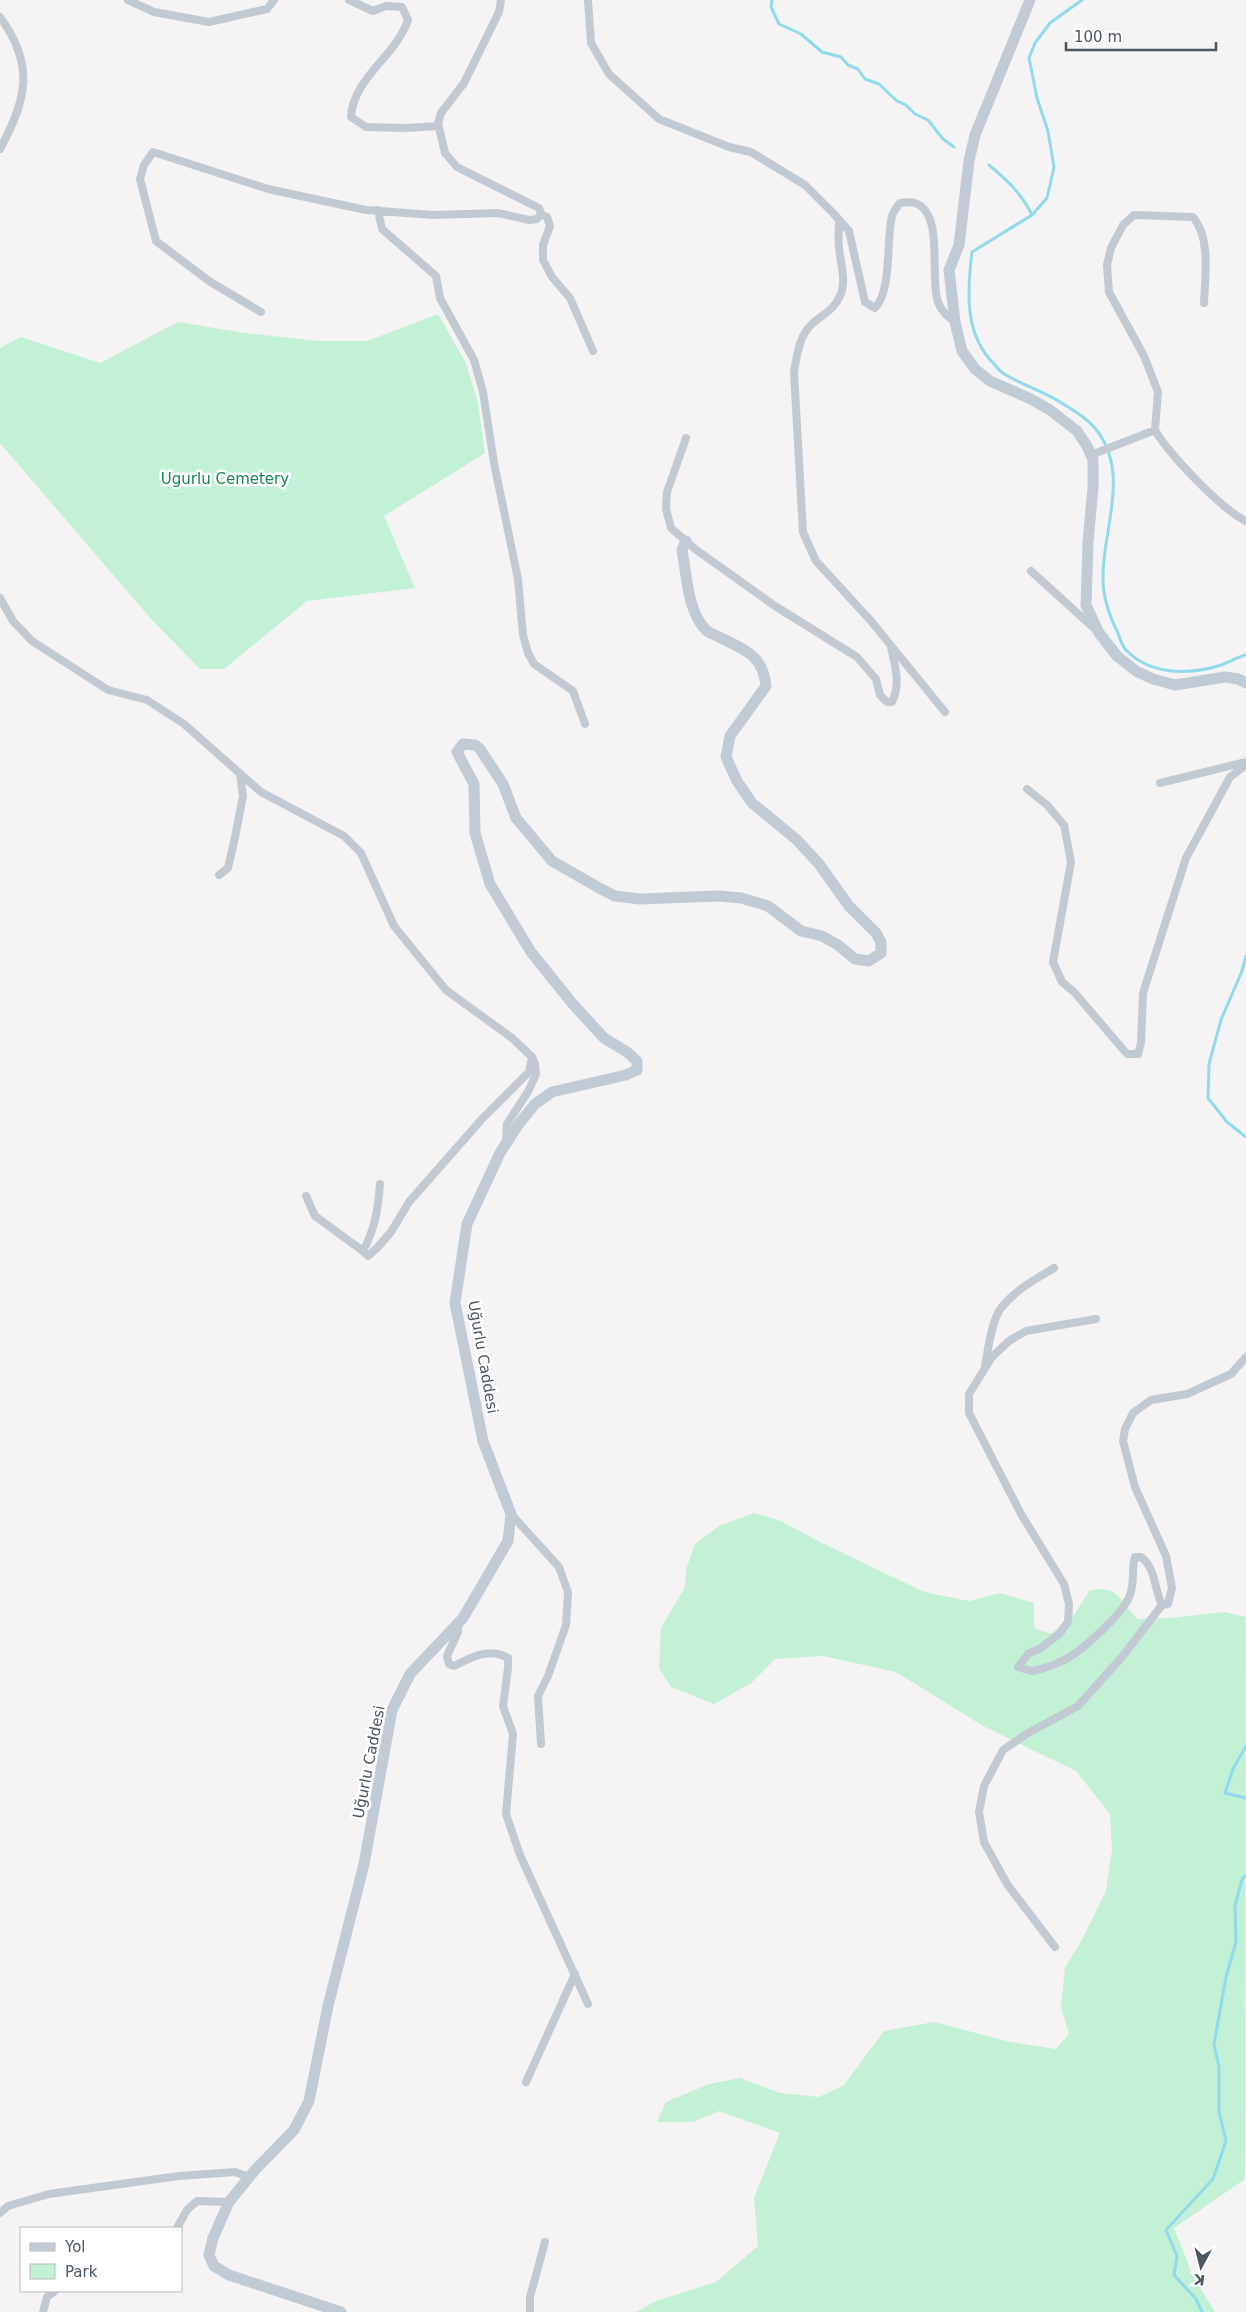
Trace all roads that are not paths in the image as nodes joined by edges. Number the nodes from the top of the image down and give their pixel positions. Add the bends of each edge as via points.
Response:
1 (128, 0) edge
2 (274, 0) edge
3 (349, 0) edge
4 (501, 0) edge
5 (588, 0) edge
6 (1028, 2) edge
7 (0, 17) edge
8 (439, 126) junction
9 (0, 149) edge
10 (378, 210) junction
11 (540, 214) junction
12 (839, 220) junction
13 (1204, 302) dead end
14 (260, 312) dead end
15 (955, 322) junction
16 (593, 351) dead end
17 (1155, 430) junction
18 (686, 438) dead end
19 (1096, 453) junction
20 (1246, 521) edge
21 (686, 541) junction
22 (1030, 571) dead end
23 (0, 598) edge
24 (1099, 633) junction
25 (890, 645) junction
26 (1246, 683) edge
27 (945, 712) dead end
28 (585, 724) dead end
29 (1246, 764) edge
30 (240, 774) junction
31 (1160, 783) dead end
32 (1027, 789) dead end
33 (219, 875) dead end
34 (532, 1056) junction
35 (506, 1143) junction
36 (380, 1184) dead end
37 (306, 1196) dead end
38 (363, 1251) junction
39 (1054, 1268) dead end
40 (1096, 1319) dead end
41 (1246, 1358) edge
42 (984, 1369) junction
43 (511, 1514) junction
44 (1162, 1605) junction
45 (458, 1623) junction
46 (541, 1744) dead end
47 (1055, 1947) dead end
48 (575, 1974) junction
49 (588, 2004) dead end
50 (526, 2082) dead end
51 (249, 2177) junction
52 (229, 2202) junction
53 (0, 2213) edge
54 (178, 2227) edge
55 (545, 2242) dead end
56 (54, 2292) edge
57 (43, 2312) edge
58 (341, 2312) edge
59 (530, 2312) edge

1 - 2 street via 154,12 208,22 267,9
3 - 8 street via 373,11 386,6 402,7 408,20 403,34 359,91 352,104 351,117 366,127
4 - 8 street via 499,12 464,83 440,113
5 - 12 street via 591,43 609,74 659,119 729,147 751,152 806,185
6 - 15 street via 975,135 969,161 958,245 949,270
7 - 9 street via 12,34 22,61 25,85
8 - 11 street via 445,153 457,167 532,204 539,208
10 - 11 street via 434,215 498,213 529,220
10 - 14 street via 268,188 153,152 140,179 156,241 209,281
10 - 28 street via 382,229 436,276 440,298 474,360 483,392 518,579 520,613 528,653 534,664 574,691
11 - 16 street via 547,217 550,226 543,245 543,260 552,277 570,298
12 - 15 street via 849,231 865,302 875,308 881,302 884,289 892,215 900,203 920,205 932,222 937,300 944,314
12 - 25 street via 841,294 835,306 812,324 804,336 798,347 794,372 803,532 816,560
13 - 17 street via 1204,251 1199,224 1192,217 1134,215 1123,225 1111,248 1107,265 1109,292 1144,356 1158,392
15 - 19 street via 962,351 975,369 990,381 1031,399 1064,421
17 - 19 street
17 - 20 street via 1170,451 1223,505
18 - 21 street via 667,492 666,510 671,528
19 - 24 street via 1086,605
21 - 25 street via 775,606 857,657 876,680 880,695 886,702 892,702 897,692 897,672
21 - 35 street, Uğurlu Caddesi via 682,550 693,610 706,630 752,655 763,667 766,686 730,736 726,757 737,781 752,803 797,840 819,864 849,906 876,933 881,942 881,953 869,961 855,958 822,936 802,931 768,906 741,898 640,899 616,896 601,889 552,861 516,818 504,784 487,758 475,745 464,744 457,752 474,784 475,833 490,884 531,952 572,1003 604,1038 637,1062 637,1070 626,1075 552,1092 535,1104
22 - 24 street
23 - 30 street via 13,621 32,641 108,690 147,700 184,724
24 - 26 street via 1116,656 1153,679 1175,685 1225,677
25 - 27 street
29 - 31 street
29 - 32 street via 1230,777 1186,858 1143,993 1138,1054 1127,1054 1062,982 1053,962 1071,862 1064,825
30 - 33 street via 243,796 235,837 228,868
30 - 34 street via 261,792 344,836 360,853 394,926 446,990
34 - 35 street via 536,1074 507,1124
34 - 38 street via 529,1072 482,1119 409,1202 391,1232 368,1256
35 - 43 street, Uğurlu Caddesi via 467,1224 455,1303 483,1441
36 - 38 street via 378,1213
37 - 38 street via 315,1216
39 - 42 street via 1026,1284 1000,1309
40 - 42 street via 1026,1331 1010,1340
41 - 44 street via 1231,1374 1187,1394 1152,1400 1133,1413 1125,1429 1123,1441 1135,1487 1166,1556 1170,1575 1172,1588 1168,1604
42 - 44 street via 969,1394 969,1413 1021,1514 1064,1584 1069,1604 1068,1622 1059,1634 1028,1654 1018,1667 1031,1671 1063,1661 1102,1631 1131,1594 1135,1557 1141,1556 1153,1574
43 - 45 street, Uğurlu Caddesi via 508,1541
43 - 46 street via 559,1567 568,1592 566,1625 538,1696
44 - 47 street via 1078,1706 1003,1750 984,1786 979,1812 984,1842 1007,1884
45 - 48 street via 458,1632 447,1656 449,1664 454,1666 488,1652 508,1658 504,1706 513,1734 506,1814 520,1855
45 - 51 street, Uğurlu Caddesi via 410,1674 392,1710 364,1864 328,2006 309,2101 294,2130
48 - 49 street
48 - 50 street
51 - 52 street, Uğurlu Caddesi
51 - 53 street via 236,2172 179,2176 49,2194 8,2206
52 - 54 street via 196,2202
52 - 58 street, Uğurlu Caddesi via 212,2238 210,2255 214,2266 228,2275
55 - 59 street via 530,2297
56 - 57 street via 47,2297

